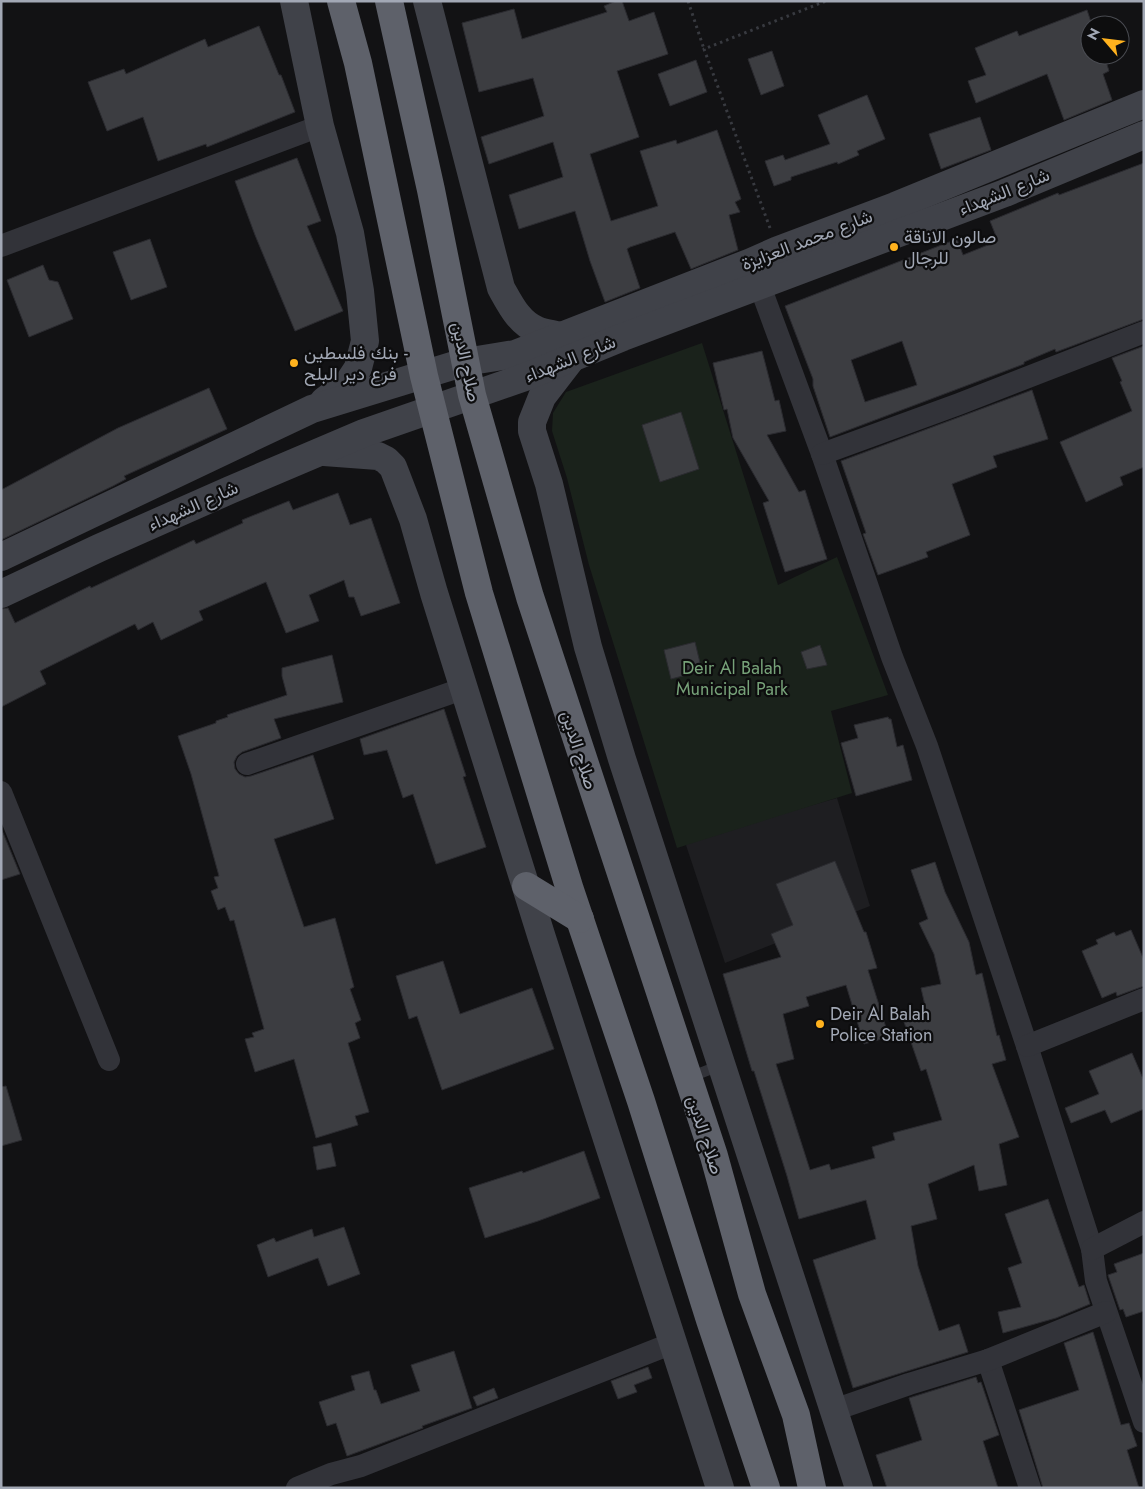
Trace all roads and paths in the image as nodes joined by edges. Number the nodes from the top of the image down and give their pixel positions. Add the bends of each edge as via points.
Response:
1 (294, 1) edge
2 (341, 1) edge
3 (389, 1) edge
4 (427, 1) edge
5 (688, 1) edge
6 (826, 1) edge
7 (704, 49) junction
8 (1144, 104) edge
9 (320, 126) junction
10 (1144, 135) edge
11 (1, 246) edge
12 (778, 250) junction
13 (756, 274) junction
14 (1144, 332) edge
15 (567, 347) junction
16 (465, 362) junction
17 (424, 376) junction
18 (472, 395) junction
19 (433, 409) junction
20 (312, 410) junction
21 (320, 451) junction
22 (822, 454) junction
23 (1, 557) edge
24 (1, 594) edge
25 (465, 688) junction
26 (247, 764) dead end
27 (1, 792) edge
28 (526, 886) junction
29 (580, 920) junction
30 (1144, 999) edge
31 (1027, 1046) junction
32 (109, 1060) dead end
33 (721, 1065) junction
34 (687, 1078) junction
35 (1144, 1222) edge
36 (1092, 1249) junction
37 (1106, 1312) junction
38 (673, 1343) junction
39 (988, 1360) junction
40 (834, 1410) junction
41 (1144, 1422) edge
42 (297, 1488) edge
43 (720, 1488) edge
44 (766, 1488) edge
45 (812, 1488) edge
46 (858, 1488) edge
47 (1030, 1488) edge

1 - 9 main road
2 - 17 highway via 358,63
3 - 16 highway, صلاح الدين
4 - 15 main road via 501,288 522,320
5 - 7 path
6 - 7 path
7 - 12 path
8 - 12 main road, شارع محمد العزايزة
9 - 11 street
9 - 20 main road via 350,233 365,341 358,368 348,383
10 - 13 main road, شارع الشهداء via 1005,193
12 - 13 main road, شارع محمد العزايزة
13 - 15 main road, شارع محمد العزايزة
13 - 22 street
14 - 22 street
15 - 16 main road, شارع محمد العزايزة
15 - 18 main road, شارع الشهداء via 525,377
15 - 33 main road via 542,397 532,422 532,431 549,484 588,647
16 - 17 main road, شارع محمد العزايزة
16 - 18 highway, صلاح الدين
17 - 19 highway
17 - 20 main road, شارع الشهداء
18 - 19 main road, شارع الشهداء
18 - 34 highway, صلاح الدين via 530,597
19 - 21 main road, شارع الشهداء
19 - 29 highway via 479,593
20 - 23 main road, شارع الشهداء
21 - 24 main road, شارع الشهداء
21 - 25 main road via 378,456 392,467 413,520
22 - 31 street via 927,746
25 - 26 street
25 - 28 main road
27 - 32 street
28 - 29 highway
28 - 38 main road
29 - 44 highway
30 - 31 street
31 - 36 street
33 - 34 lane
33 - 40 main road
34 - 45 highway, صلاح الدين via 714,1156 752,1294 796,1415
35 - 36 street
36 - 37 street via 1096,1281
37 - 39 street
37 - 41 street
38 - 42 street via 361,1466
38 - 43 main road
39 - 40 street
39 - 47 street
40 - 46 main road

